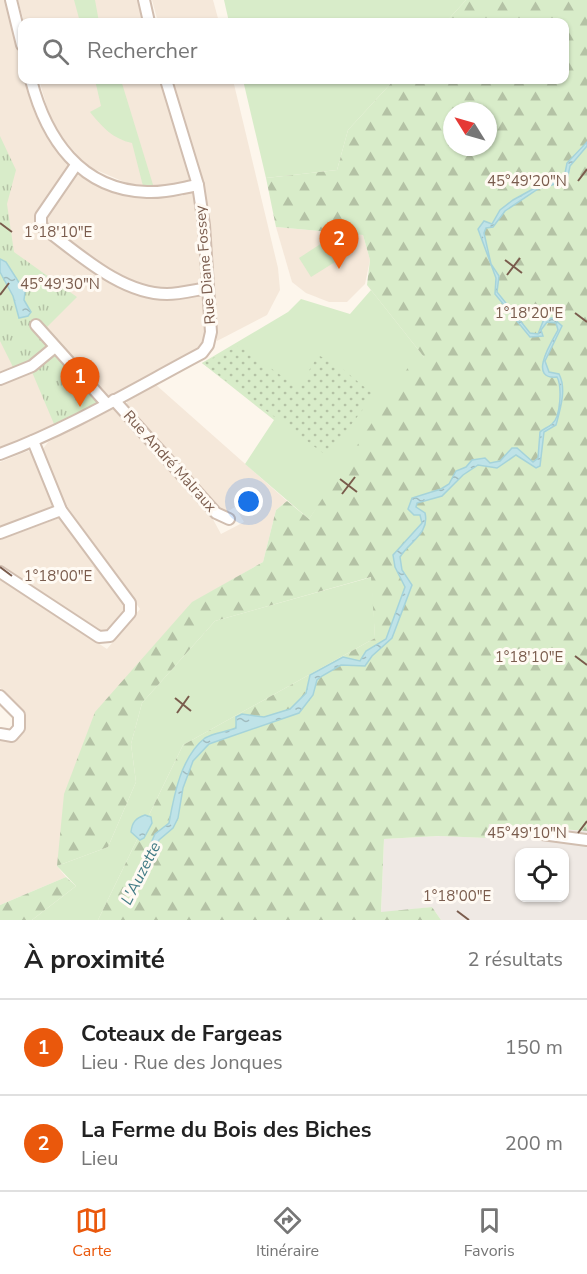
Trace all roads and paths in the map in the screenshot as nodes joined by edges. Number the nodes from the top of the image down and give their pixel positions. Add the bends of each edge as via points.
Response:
1 (11, 0) edge
2 (144, 0) edge
3 (148, 18) edge
4 (18, 29) edge
5 (32, 84) edge
6 (167, 84) edge
7 (76, 165) junction
8 (198, 185) junction
9 (208, 288) junction
10 (36, 325) dead end
11 (55, 347) junction
12 (0, 379) edge
13 (110, 401) junction
14 (33, 441) junction
15 (0, 454) edge
16 (61, 510) junction
17 (229, 519) dead end
18 (0, 532) edge
19 (0, 572) edge
20 (0, 696) edge
21 (0, 734) edge
22 (542, 834) dead end
23 (587, 840) edge

1 - 4 street
2 - 3 street
5 - 7 street via 48,128
6 - 8 street, Rue Diane Fossey
7 - 8 street via 116,187 145,192
7 - 9 street via 41,216 41,226 135,289 166,294
8 - 9 street, Rue Diane Fossey
9 - 13 street, Rue Diane Fossey via 211,332 202,353
10 - 11 street, Rue André Malraux
11 - 12 street via 32,366
11 - 13 street, Rue André Malraux
13 - 14 street
13 - 17 street, Rue André Malraux via 216,513
14 - 15 street
14 - 16 street
16 - 18 street
16 - 19 street via 130,603 130,613 110,636 99,637
20 - 21 street via 19,715 19,728 12,735
22 - 23 street

